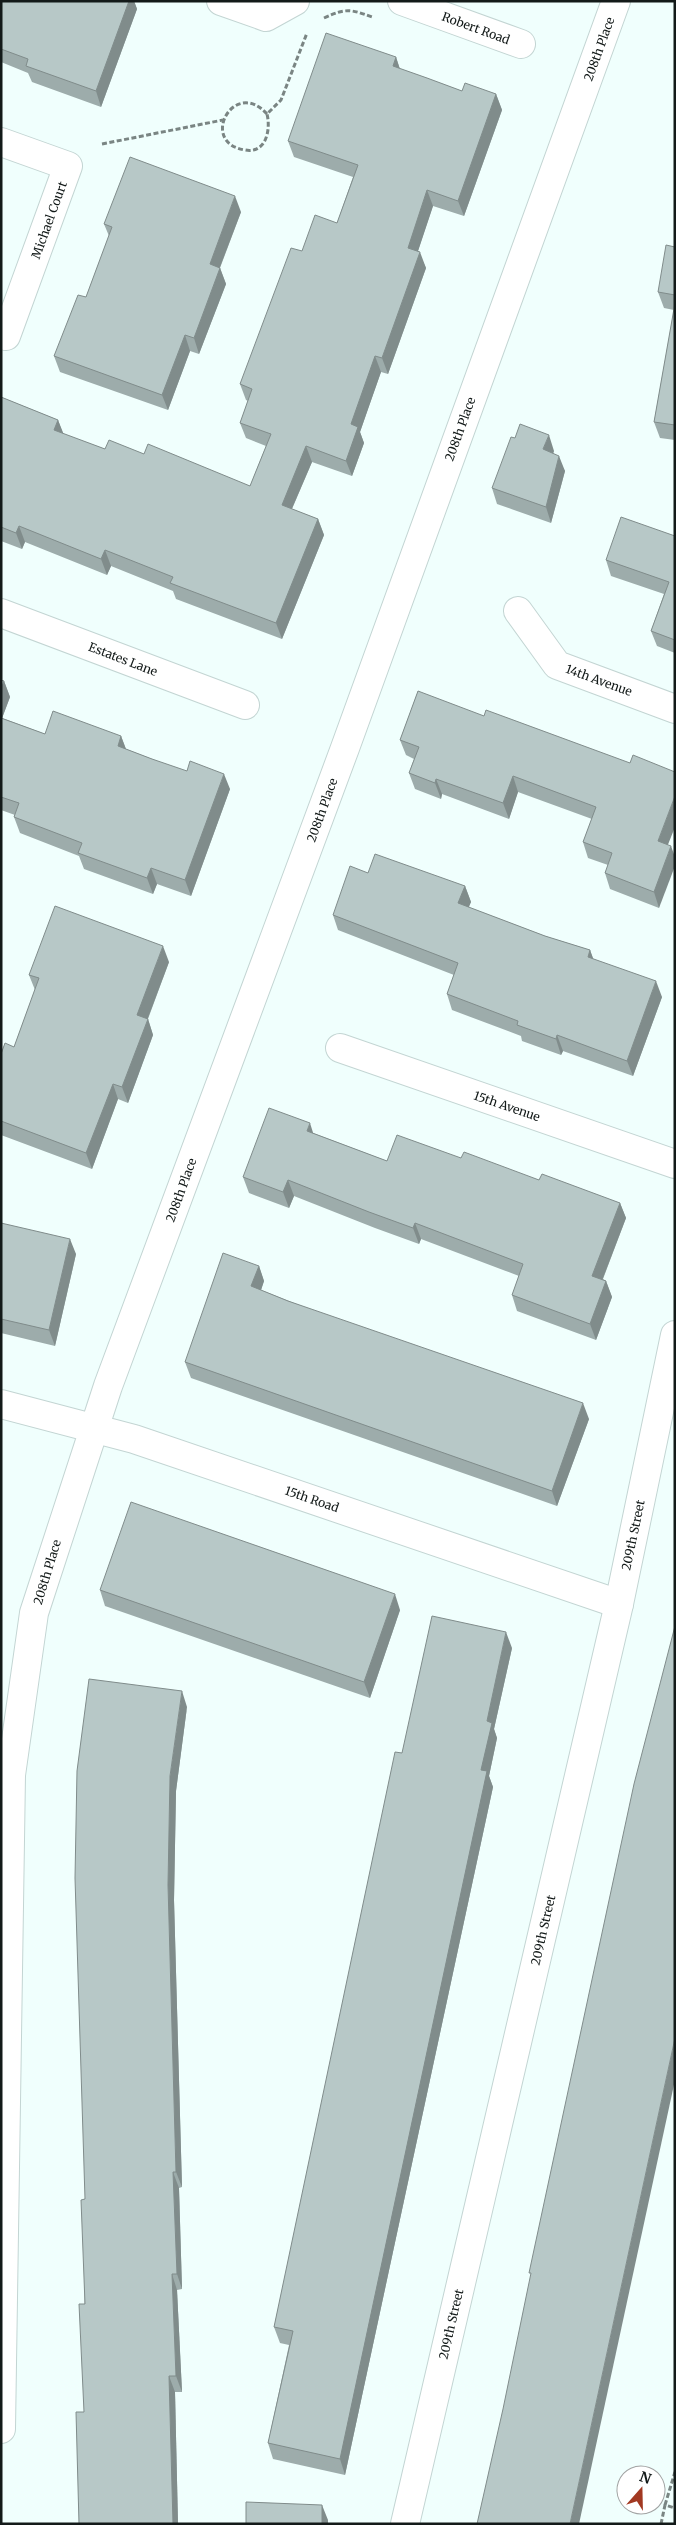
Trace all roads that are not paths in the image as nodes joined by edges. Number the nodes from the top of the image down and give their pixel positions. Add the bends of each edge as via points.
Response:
1 (221, 1) edge
2 (295, 1) edge
3 (402, 1) edge
4 (616, 1) edge
5 (522, 44) dead end
6 (1, 142) edge
7 (1, 334) edge
8 (518, 612) dead end
9 (1, 613) edge
10 (245, 704) dead end
11 (675, 709) edge
12 (340, 1048) dead end
13 (675, 1164) edge
14 (675, 1335) edge
15 (1, 1404) edge
16 (94, 1427) junction
17 (619, 1604) junction
18 (1, 2429) edge
19 (405, 2524) edge

1 - 2 street via 266,17
3 - 5 street, Robert Road
4 - 16 street, 208th Place via 346,748
6 - 7 street, Michael Court via 68,166 6,336
8 - 11 street, 14th Avenue via 557,665
9 - 10 street, Estates Lane
12 - 13 street, 15th Avenue
14 - 17 street, 209th Street
15 - 16 street, 15th Road
16 - 17 street, 15th Road
16 - 18 street, 208th Place via 34,1613 11,1775
17 - 19 street, 209th Street

